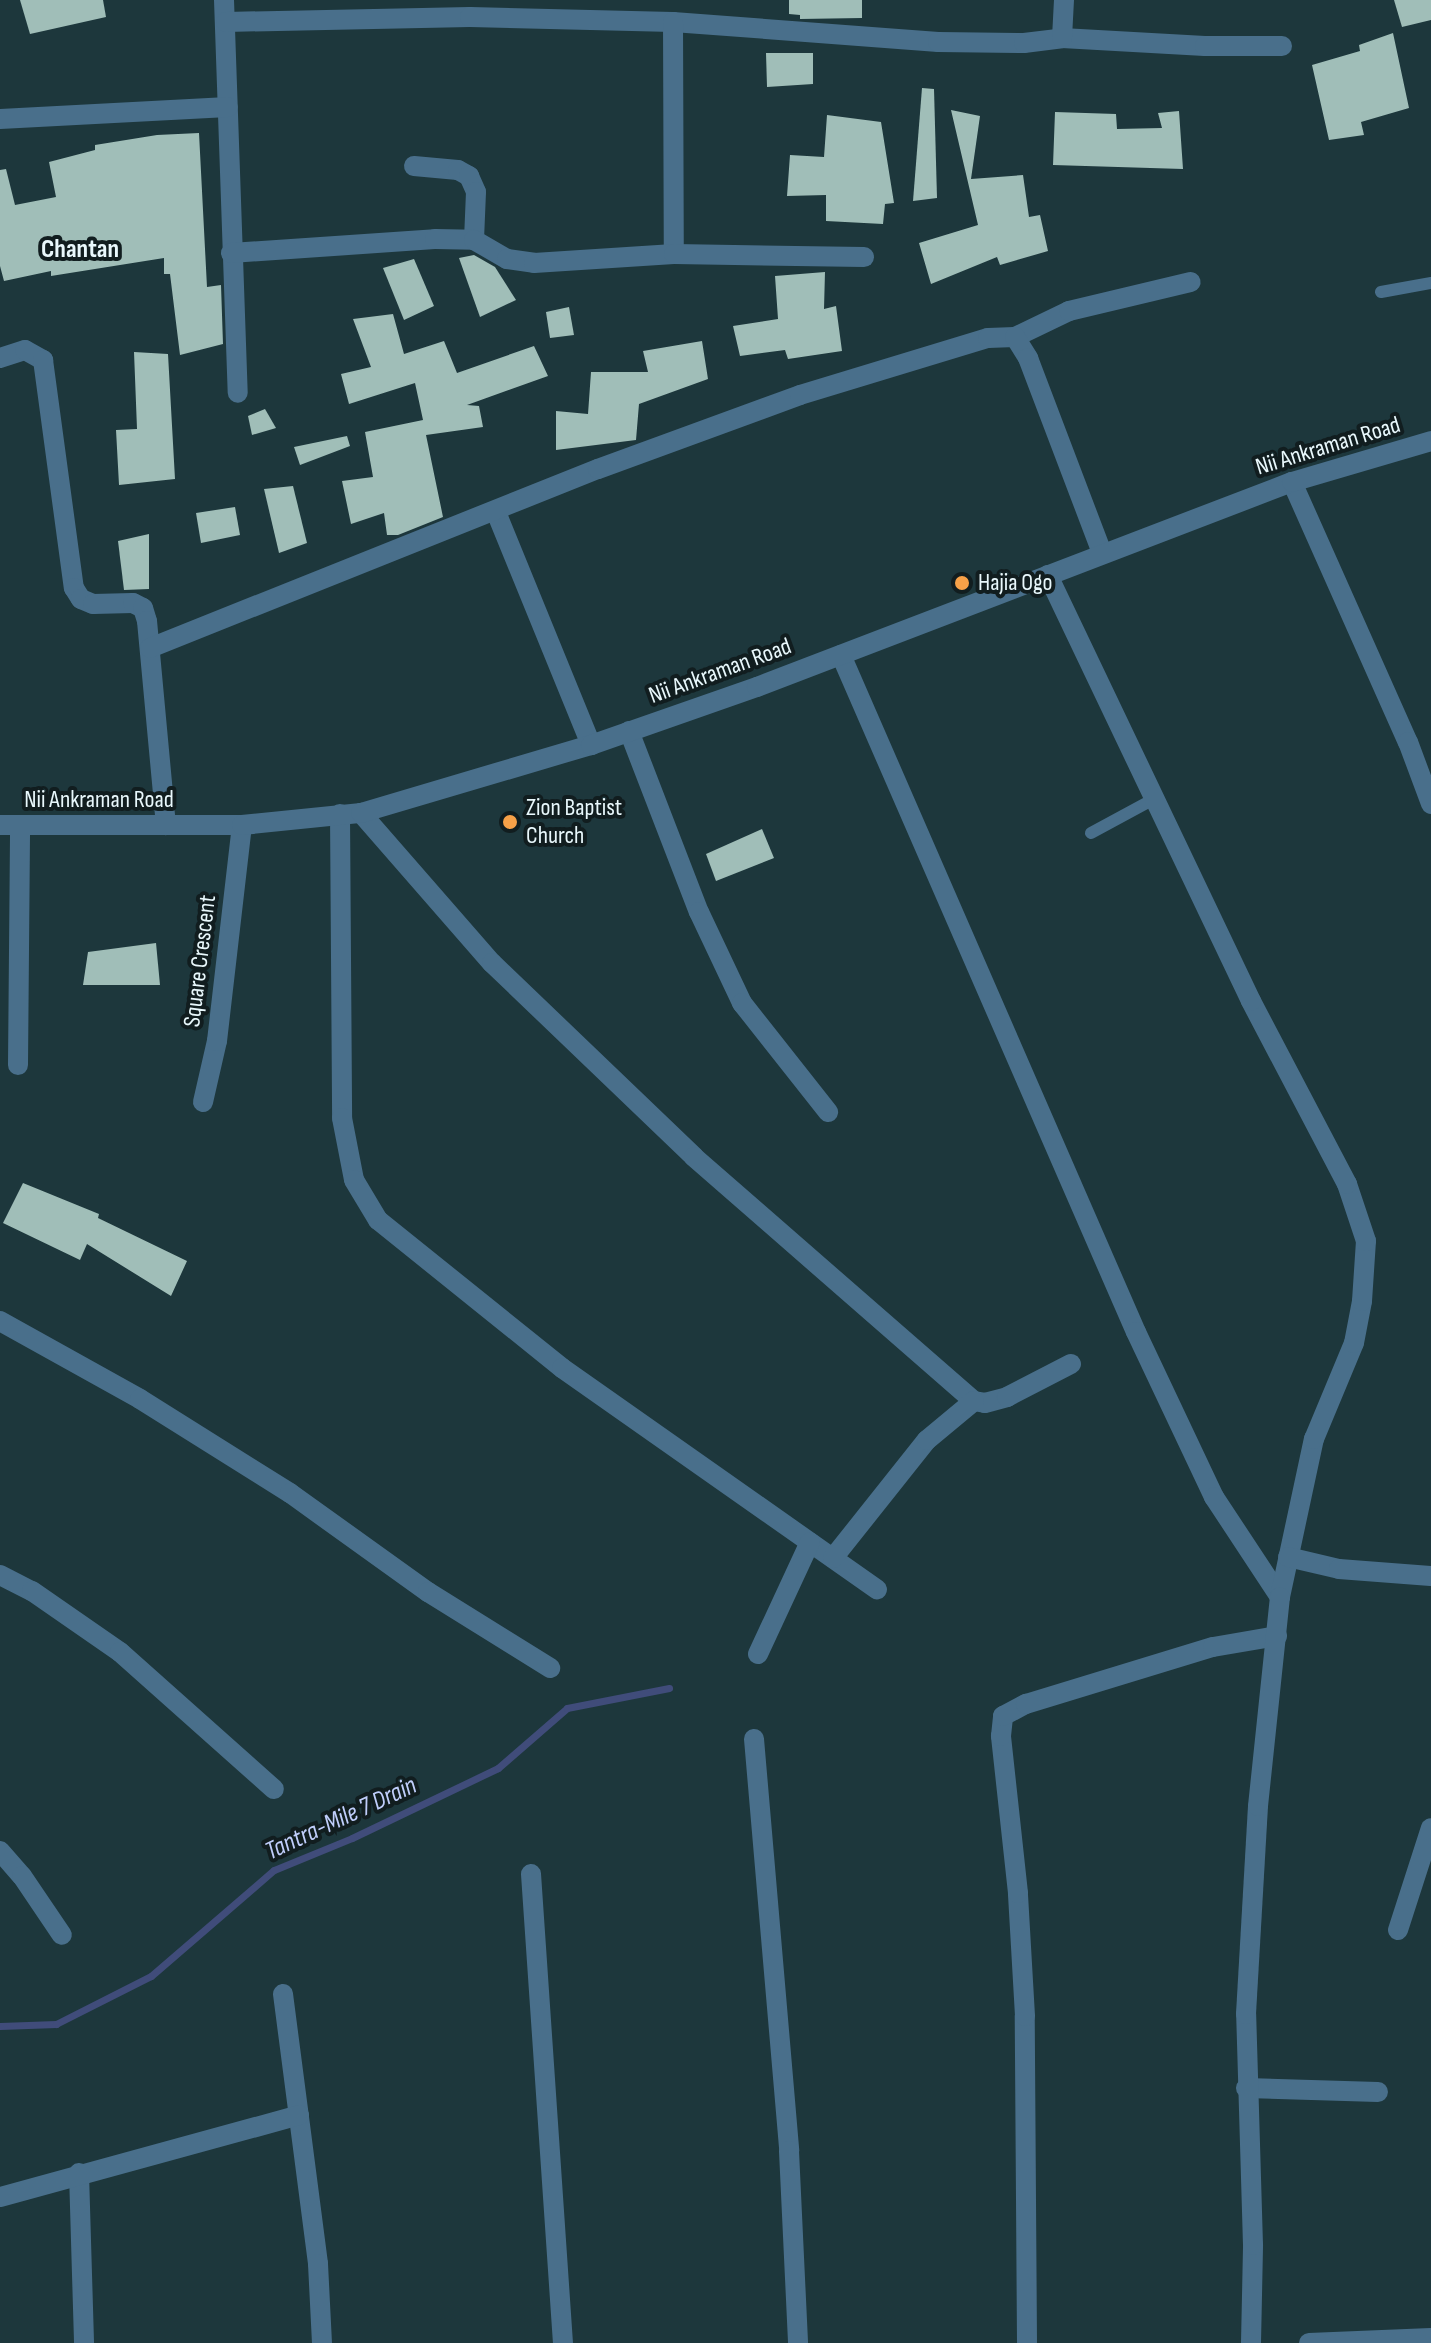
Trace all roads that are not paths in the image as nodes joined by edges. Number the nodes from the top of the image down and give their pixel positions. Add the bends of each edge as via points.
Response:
1 (224, 0) edge
2 (1064, 0) edge
3 (226, 22) junction
4 (673, 22) junction
5 (1062, 38) junction
6 (1282, 46) dead end
7 (228, 107) junction
8 (0, 119) edge
9 (414, 166) dead end
10 (474, 240) junction
11 (231, 253) junction
12 (674, 254) junction
13 (864, 257) dead end
14 (1191, 282) dead end
15 (1431, 283) edge
16 (1381, 292) dead end
17 (1015, 337) junction
18 (0, 358) edge
19 (238, 393) dead end
20 (1431, 441) edge
21 (1292, 482) junction
22 (496, 512) junction
23 (1102, 553) junction
24 (1048, 575) junction
25 (150, 648) junction
26 (841, 655) junction
27 (629, 731) junction
28 (591, 745) junction
29 (1154, 799) junction
30 (1431, 804) edge
31 (350, 813) junction
32 (166, 825) junction
33 (242, 825) junction
34 (10, 826) edge
35 (1091, 833) dead end
36 (18, 1065) dead end
37 (203, 1102) dead end
38 (828, 1112) dead end
39 (0, 1321) edge
40 (1071, 1364) dead end
41 (974, 1401) junction
42 (810, 1542) junction
43 (1288, 1557) junction
44 (833, 1558) junction
45 (0, 1575) edge
46 (1431, 1576) edge
47 (877, 1589) dead end
48 (1280, 1597) junction
49 (1277, 1636) junction
50 (758, 1654) dead end
51 (550, 1668) dead end
52 (754, 1739) dead end
53 (274, 1789) dead end
54 (1431, 1828) edge
55 (0, 1851) edge
56 (531, 1874) dead end
57 (1398, 1930) dead end
58 (62, 1935) dead end
59 (283, 1994) dead end
60 (1246, 2088) junction
61 (1378, 2092) dead end
62 (299, 2115) junction
63 (79, 2173) junction
64 (0, 2197) edge
65 (1431, 2338) edge
66 (84, 2343) edge
67 (322, 2343) edge
68 (563, 2343) edge
69 (798, 2343) edge
70 (1027, 2343) edge
71 (1251, 2343) edge
72 (1309, 2343) edge

1 - 3 street
2 - 5 street
3 - 4 street via 470,17
3 - 7 street
4 - 5 street via 938,42
4 - 12 street
5 - 6 street
7 - 8 street
7 - 11 street
9 - 10 street via 469,176 476,192
10 - 11 street
10 - 12 street via 518,262
11 - 19 street
12 - 13 street
14 - 17 street via 1069,311
15 - 16 lane
17 - 22 street via 988,338 800,395
17 - 23 street via 1028,358
18 - 25 street via 25,350 43,360 74,588 93,604 133,603 143,608
20 - 21 street, Nii Ankraman Road
21 - 23 street, Nii Ankraman Road
21 - 30 street
22 - 25 street
22 - 28 street
23 - 24 street, Nii Ankraman Road
24 - 26 street, Nii Ankraman Road
24 - 29 street
25 - 32 street
26 - 27 street, Nii Ankraman Road
26 - 48 street via 1143,1345 1214,1497
27 - 28 street, Nii Ankraman Road
27 - 38 street via 735,991 758,1028
28 - 31 street, Nii Ankraman Road
29 - 35 lane
29 - 43 street via 1347,1184 1366,1241 1354,1343 1314,1439
31 - 33 street, Nii Ankraman Road
31 - 41 street via 492,963 672,1135
31 - 42 street via 342,1118 354,1180 378,1220 562,1368
32 - 33 street, Nii Ankraman Road
32 - 34 street, Nii Ankraman Road
33 - 37 street, Square Crescent via 217,1041
34 - 36 street
39 - 51 street via 140,1399 290,1493 428,1592
40 - 41 street via 1007,1397
41 - 44 street via 927,1440
42 - 44 street
42 - 50 street
43 - 46 street via 1339,1569
43 - 48 street
44 - 47 street
45 - 53 street via 120,1652
48 - 49 street
49 - 60 street via 1252,1885
49 - 70 street via 1213,1647 1026,1704 1003,1716 1025,2016
52 - 69 street via 789,2151
54 - 57 street
55 - 58 street
56 - 68 street
59 - 62 street
60 - 61 street
60 - 71 street
62 - 63 street
62 - 67 street
63 - 64 street
63 - 66 street
65 - 72 street

